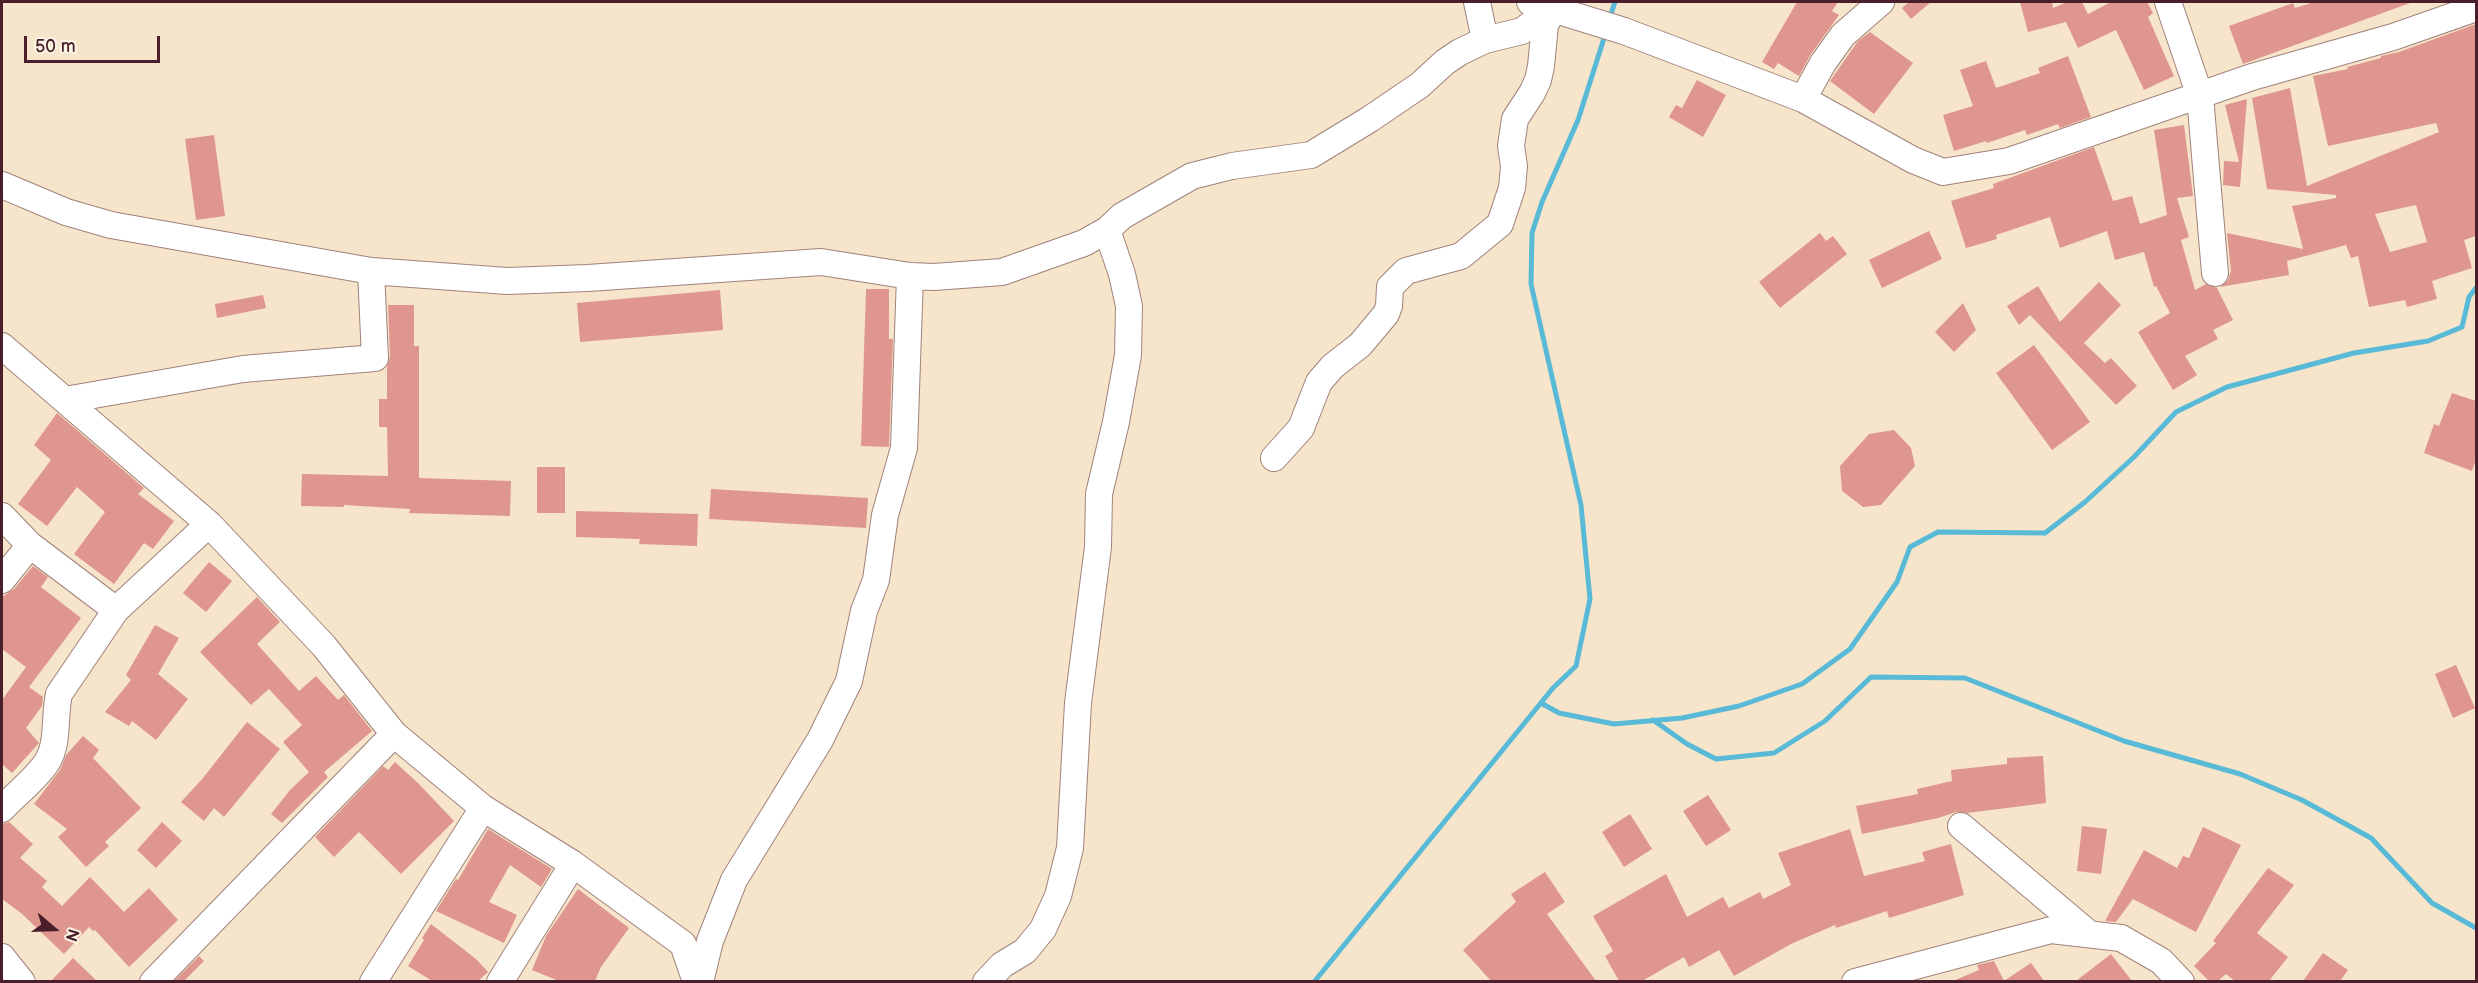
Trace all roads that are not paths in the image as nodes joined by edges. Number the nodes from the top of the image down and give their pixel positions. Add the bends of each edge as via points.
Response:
1 (1477, 2) edge
2 (1881, 2) edge
3 (2168, 2) edge
4 (1541, 5) edge
5 (2476, 8) edge
6 (1485, 40) junction
7 (2200, 96) junction
8 (1803, 99) junction
9 (2, 185) edge
10 (1107, 230) junction
11 (371, 271) junction
12 (2215, 273) dead end
13 (910, 276) junction
14 (2, 346) edge
15 (65, 400) junction
16 (1274, 458) dead end
17 (2, 516) edge
18 (209, 524) junction
19 (30, 545) junction
20 (2, 580) edge
21 (116, 610) junction
22 (394, 734) junction
23 (3, 805) edge
24 (483, 808) junction
25 (1960, 826) dead end
26 (573, 864) junction
27 (2088, 933) junction
28 (2, 957) edge
29 (22, 981) edge
30 (153, 981) edge
31 (373, 981) edge
32 (500, 981) edge
33 (698, 981) edge
34 (986, 981) edge
35 (1855, 981) edge
36 (2181, 981) edge

1 - 6 street
2 - 8 street via 1843,36 1822,63
3 - 7 street
4 - 6 street via 1540,17 1522,31
4 - 8 street via 1624,31
4 - 16 street via 1545,25 1541,66 1532,93 1515,119 1512,188 1500,224 1461,256 1406,271 1390,287 1386,314 1360,345 1319,382 1301,428
5 - 7 street
6 - 10 street via 1452,57 1404,96 1311,155 1192,176 1122,216
7 - 8 street via 2009,161 1943,172 1913,160
7 - 12 street
9 - 11 street via 66,212 111,225
10 - 13 street via 1064,252 1002,272
10 - 34 street via 1129,306 1128,355 1099,494 1098,547 1078,703 1070,848 1058,896 1043,928 1026,951 1002,965
11 - 13 street via 507,281 821,262
11 - 15 street via 375,358 243,369
13 - 33 street via 904,448 885,514 876,580 864,611 849,681 820,740 734,880
14 - 15 street
15 - 18 street
17 - 19 street
18 - 21 street
18 - 22 street via 324,646
19 - 20 street
19 - 21 street
21 - 23 street via 59,694 48,761
22 - 24 street
22 - 30 street
24 - 26 street
24 - 31 street
25 - 27 street
26 - 32 street
26 - 33 street via 683,944
27 - 35 street via 2050,930
27 - 36 street via 2121,939 2161,961
28 - 29 street

